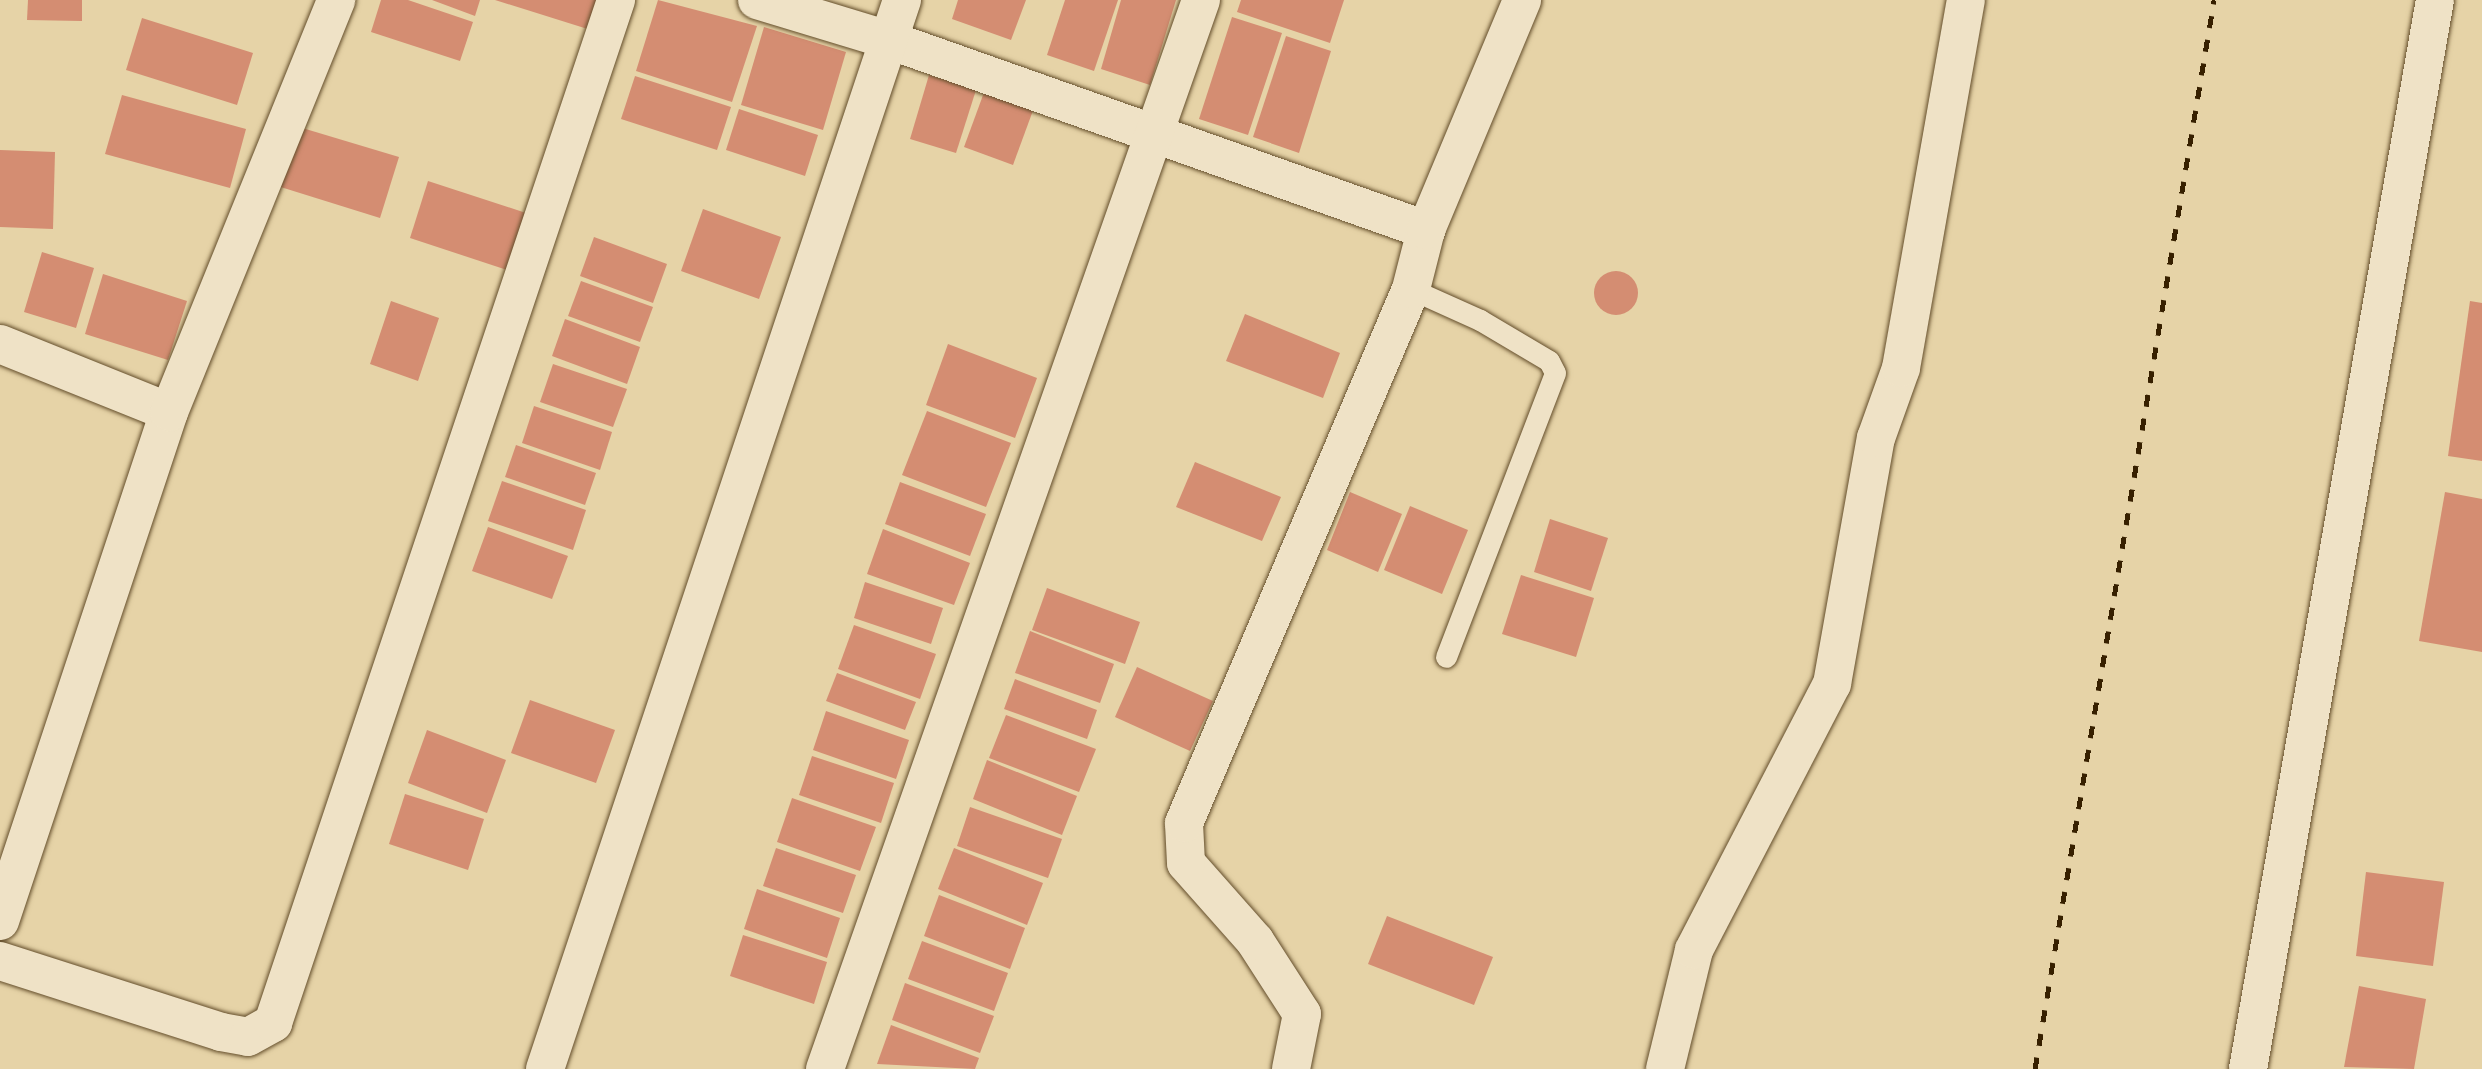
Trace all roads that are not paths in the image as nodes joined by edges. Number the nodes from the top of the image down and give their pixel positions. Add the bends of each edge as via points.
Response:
1 (336, 0) edge
2 (616, 0) edge
3 (757, 0) edge
4 (902, 0) edge
5 (1201, 0) edge
6 (1522, 0) edge
7 (1966, 0) edge
8 (2435, 0) edge
9 (889, 40) junction
10 (1158, 134) junction
11 (1426, 230) junction
12 (1410, 289) junction
13 (0, 344) edge
14 (169, 412) junction
15 (1446, 657) dead end
16 (0, 921) edge
17 (0, 961) edge
18 (545, 1069) edge
19 (825, 1069) edge
20 (1291, 1069) edge
21 (1665, 1069) edge
22 (2248, 1069) edge

1 - 14 street
2 - 17 street via 273,1023 248,1037 221,1032
3 - 9 street
4 - 9 street
5 - 10 street
6 - 11 street
7 - 21 street via 1901,368 1876,438 1832,684 1693,950
8 - 22 street
9 - 10 street
9 - 18 street
10 - 11 street
10 - 19 street
11 - 12 street
12 - 15 lane via 1480,320 1549,361 1555,373
12 - 20 street via 1184,823 1186,863 1255,941 1302,1014
13 - 14 street
14 - 16 street

